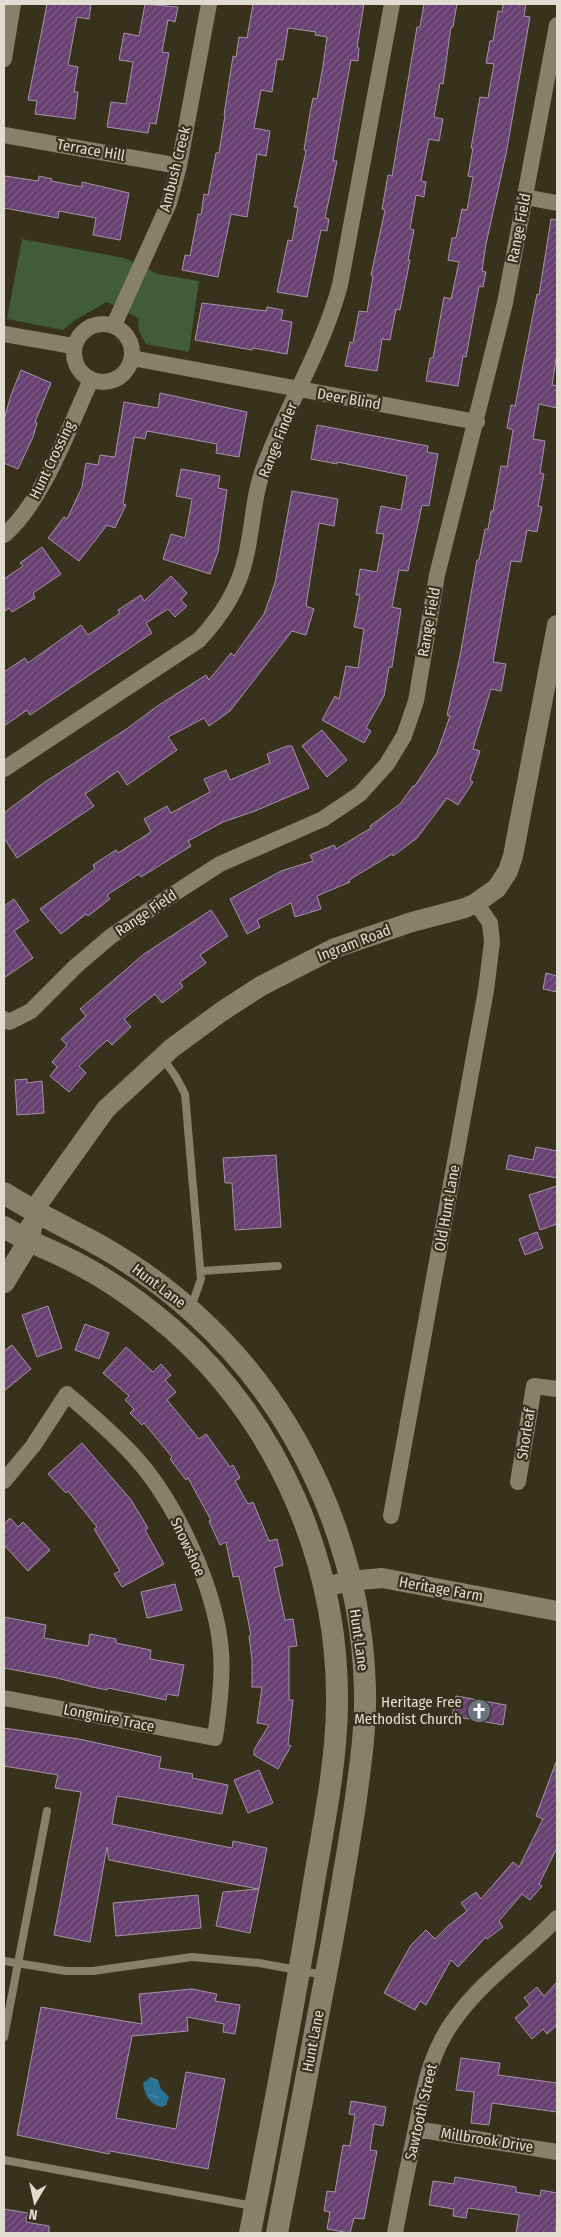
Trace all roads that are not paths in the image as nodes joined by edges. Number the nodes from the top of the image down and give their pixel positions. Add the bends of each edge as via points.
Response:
1 (14, 4) edge
2 (209, 4) edge
3 (392, 4) edge
4 (557, 25) edge
5 (4, 59) edge
6 (4, 135) edge
7 (179, 166) junction
8 (525, 197) junction
9 (557, 203) edge
10 (114, 325) junction
11 (4, 334) edge
12 (74, 346) junction
13 (132, 358) junction
14 (91, 380) junction
15 (299, 390) junction
16 (477, 422) junction
17 (4, 534) edge
18 (557, 625) edge
19 (4, 769) edge
20 (476, 903) junction
21 (6, 1020) edge
22 (162, 1057) junction
23 (4, 1193) edge
24 (34, 1211) junction
25 (5, 1230) edge
26 (29, 1241) junction
27 (278, 1266) dead end
28 (201, 1271) junction
29 (4, 1282) edge
30 (186, 1306) junction
31 (557, 1389) edge
32 (4, 1480) edge
33 (518, 1482) dead end
34 (391, 1516) dead end
35 (350, 1581) junction
36 (325, 1587) junction
37 (557, 1611) edge
38 (4, 1698) edge
39 (214, 1738) joint
40 (47, 1811) dead end
41 (557, 1918) edge
42 (4, 1961) edge
43 (18, 1964) junction
44 (299, 1970) junction
45 (326, 1976) junction
46 (4, 2037) edge
47 (416, 2129) junction
48 (557, 2152) edge
49 (4, 2160) edge
50 (255, 2206) junction
51 (250, 2233) edge
52 (277, 2233) edge
53 (395, 2233) edge

1 - 5 street
2 - 7 street, Ambush Creek
3 - 15 street, Range Finder via 340,285 332,314
4 - 8 street, Range Field
6 - 7 street, Terrace Hill
7 - 10 street, Ambush Creek via 169,204
8 - 9 street
8 - 16 street, Range Field via 505,303
10 - 12 street via 94,324 78,336
10 - 13 street via 129,338
11 - 12 street
12 - 14 street via 76,366
13 - 14 street via 128,368 112,381
13 - 15 street, Deer Blind
14 - 17 street, Hunt Crossing via 43,484 21,518
15 - 16 street, Deer Blind
15 - 19 street, Range Finder via 264,468 246,557 236,589 220,617 199,640
16 - 21 street, Range Field via 437,576 416,702 404,736 387,764 360,794 324,819 220,864 158,904 76,966 31,1011
18 - 20 street, Ingram Road via 513,856 497,888
20 - 22 street, Ingram Road via 372,935 304,963 221,1012
20 - 34 street, Old Hunt Lane via 490,923 492,942 486,990
22 - 24 street, Ingram Road via 106,1109
22 - 28 lane via 185,1094
23 - 24 main road, Hunt Lane
24 - 25 main road, Ingram Road
24 - 26 main road, Ingram Road
24 - 30 main road, Hunt Lane via 130,1264
25 - 26 main road, Hunt Lane
26 - 29 main road, Ingram Road
26 - 36 main road, Hunt Lane via 81,1266 128,1294 172,1329 223,1381 262,1435 288,1483 311,1538
27 - 28 lane
28 - 30 lane via 194,1299
30 - 35 main road, Hunt Lane via 253,1375 297,1440 324,1496
31 - 33 street, Shorleaf via 534,1386
32 - 39 street, Snowshoe via 33,1446 67,1394 135,1457 157,1486 182,1529 215,1613 221,1651 221,1693
35 - 36 street, Heritage Farm
35 - 37 street, Heritage Farm via 382,1578
35 - 45 main road, Hunt Lane via 362,1650 365,1717 345,1871
36 - 44 main road, Hunt Lane via 336,1667 336,1737
38 - 39 street, Longmire Trace
40 - 43 lane
41 - 47 street, Sawtooth Street via 479,1990 456,2017 434,2056 423,2088
42 - 43 lane
43 - 44 lane via 66,1971 93,1971 192,1957
43 - 46 lane
44 - 45 lane
44 - 50 main road, Hunt Lane
45 - 52 main road, Hunt Lane
47 - 48 street, Millbrook Drive
47 - 53 street, Sawtooth Street
49 - 50 lane
50 - 51 main road, Hunt Lane

